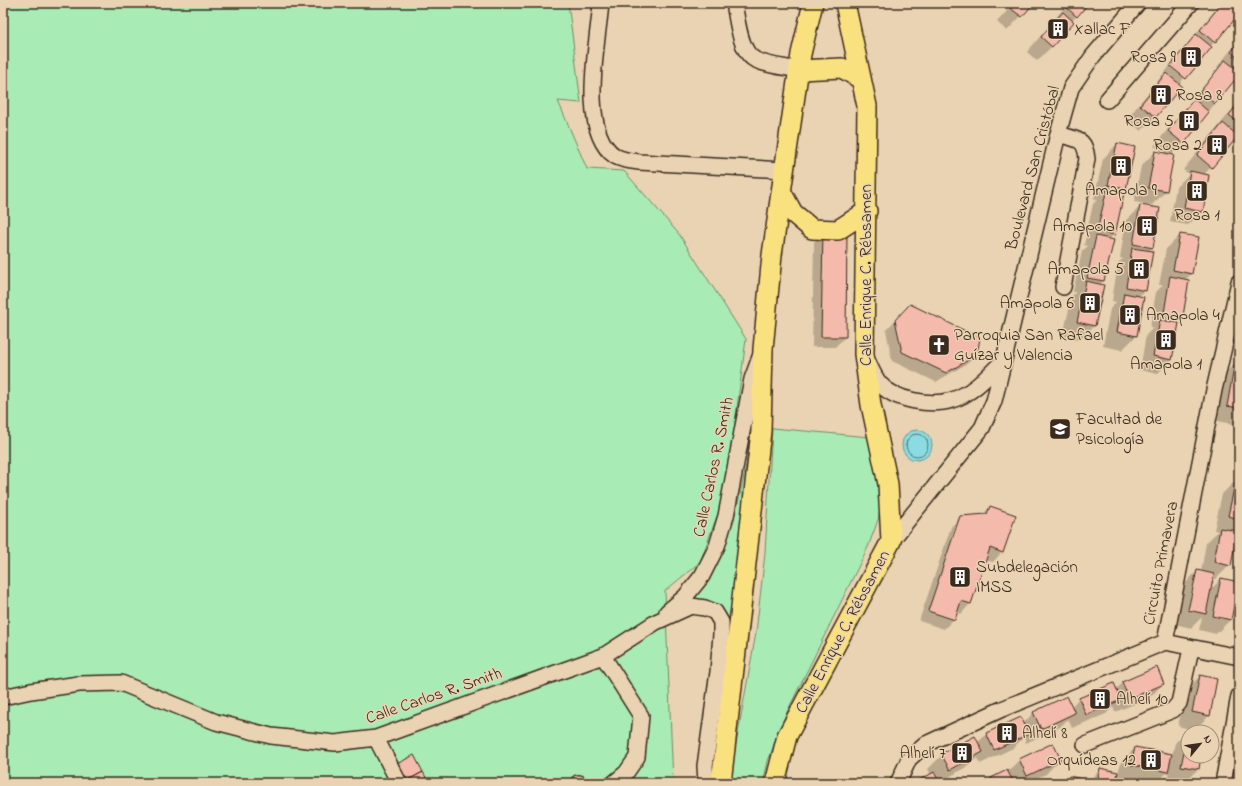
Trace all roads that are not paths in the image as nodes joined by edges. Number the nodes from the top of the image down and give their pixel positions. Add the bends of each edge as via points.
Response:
1 (601, 3) edge
2 (734, 3) edge
3 (813, 3) edge
4 (845, 3) edge
5 (1138, 3) edge
6 (1187, 5) edge
7 (799, 70) junction
8 (860, 78) junction
9 (1107, 100) dead end
10 (1058, 134) junction
11 (785, 170) junction
12 (782, 193) junction
13 (867, 211) junction
14 (1239, 282) edge
15 (1063, 287) dead end
16 (763, 349) junction
17 (864, 354) junction
18 (1003, 362) junction
19 (891, 541) junction
20 (656, 622) junction
21 (1165, 642) junction
22 (1191, 649) junction
23 (603, 656) junction
24 (1239, 657) edge
25 (1239, 696) edge
26 (3, 697) edge
27 (376, 738) junction
28 (1085, 745) dead end
29 (399, 783) edge
30 (614, 783) edge
31 (706, 783) edge
32 (721, 783) edge
33 (775, 783) edge
34 (898, 783) edge
35 (1223, 783) edge

1 - 11 street via 594,72 594,122 600,138 615,156 639,162
2 - 7 street via 744,47 749,55 756,60
3 - 7 main road
4 - 8 main road, Calle Enrique C. Rébsamen
5 - 10 street, Boulevard San Cristóbal via 1093,56 1071,88
6 - 9 street
7 - 8 main road via 842,68
7 - 11 main road
8 - 13 main road, Calle Enrique C. Rébsamen via 867,106
10 - 15 street via 1082,142 1086,147 1087,159
10 - 18 street, Boulevard San Cristóbal
11 - 12 main road
12 - 13 main road via 793,213 812,229 838,230
12 - 16 main road via 772,255
13 - 17 main road, Calle Enrique C. Rébsamen via 861,328
14 - 21 street, Circuito Primavera via 1214,390
16 - 20 street, Calle Carlos R. Smith via 752,379 726,516 717,546 702,576 685,597
16 - 32 main road via 761,431
17 - 18 street via 880,383 890,392 902,398 926,403 952,400 978,386
17 - 19 main road, Calle Enrique C. Rébsamen via 871,405 888,484
18 - 19 street, Boulevard San Cristóbal via 994,401 982,428
19 - 33 main road, Calle Enrique C. Rébsamen via 787,736
20 - 23 street, Calle Carlos R. Smith
20 - 31 street, Calle Carlos R. Smith via 691,606 715,612 721,622 718,672 705,766
21 - 22 street
21 - 34 street, Circuito Primavera via 1002,709 926,744 909,759
22 - 24 street
22 - 28 street via 1179,703 1173,710
23 - 27 street, Calle Carlos R. Smith
23 - 30 street via 642,716 637,757 626,773
25 - 35 street
26 - 27 street, Calle Carlos R. Smith via 79,684 120,683 216,722 271,736 335,743
27 - 29 street

